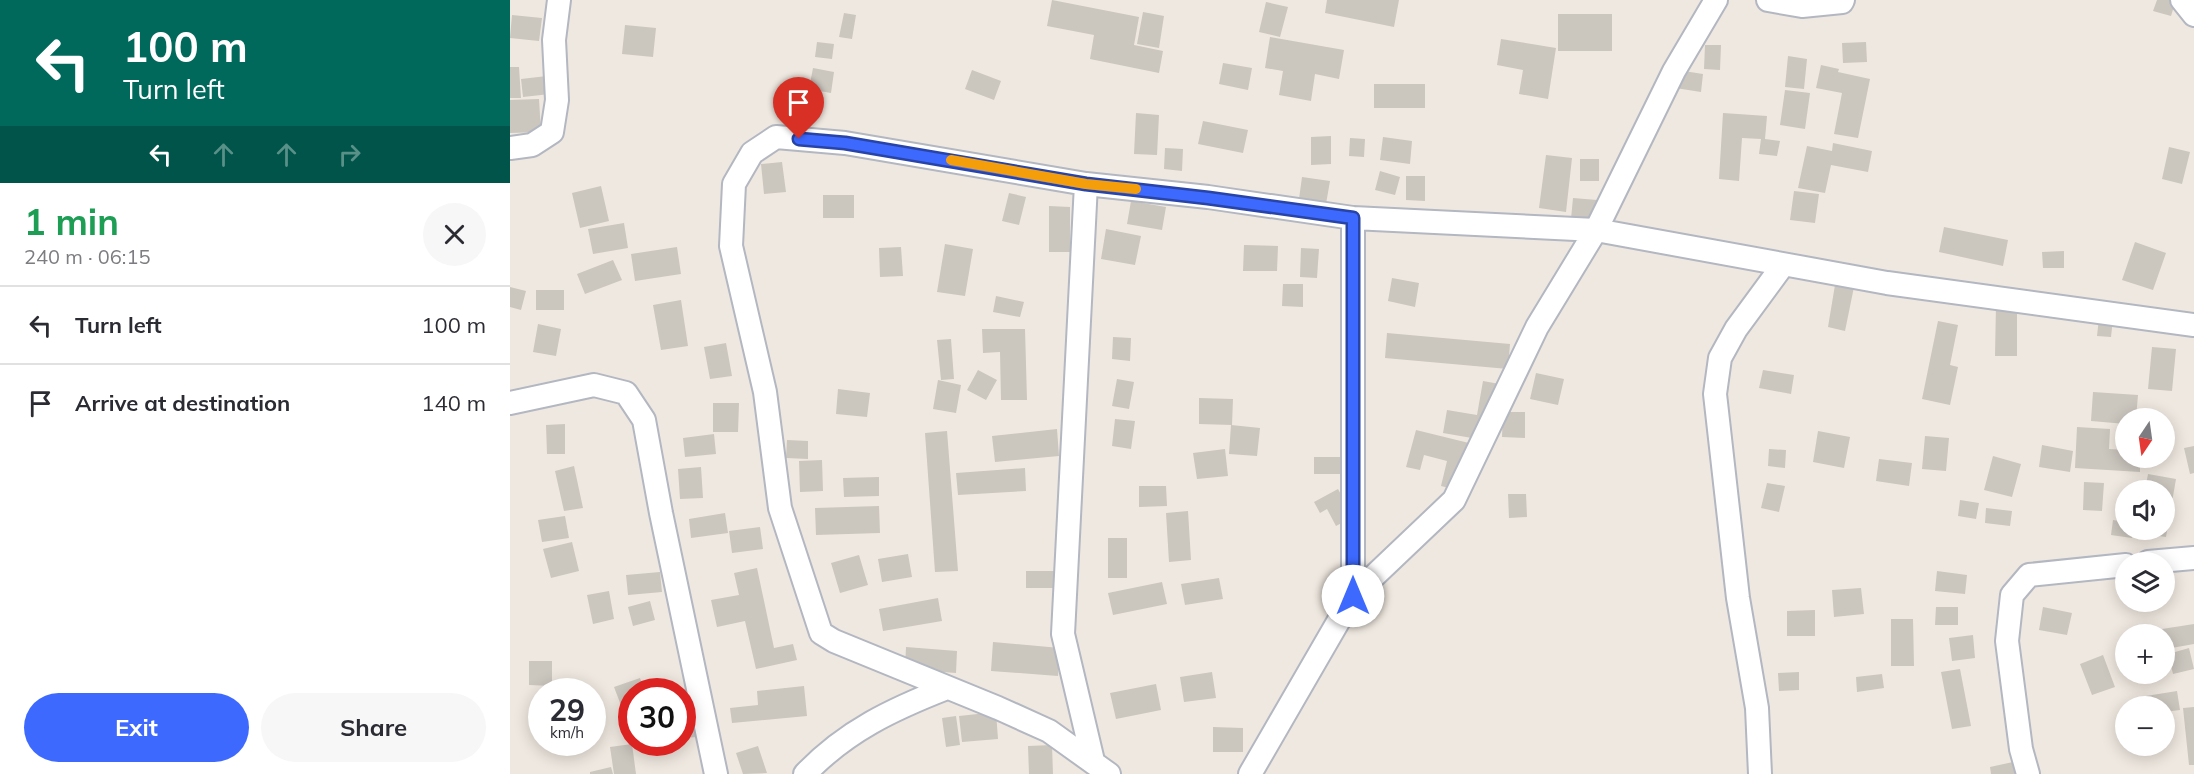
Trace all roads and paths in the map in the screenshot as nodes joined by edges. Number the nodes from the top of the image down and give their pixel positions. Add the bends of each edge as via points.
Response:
1 (559, 0) edge
2 (1716, 0) edge
3 (1768, 0) edge
4 (1843, 0) edge
5 (2182, 0) edge
6 (2194, 15) edge
7 (510, 148) edge
8 (1086, 184) junction
9 (1353, 218) junction
10 (1596, 230) junction
11 (1783, 265) junction
12 (2194, 325) edge
13 (510, 403) edge
14 (2194, 558) edge
15 (2175, 560) edge
16 (2115, 566) edge
17 (1353, 596) junction
18 (947, 688) junction
19 (1101, 767) edge
20 (716, 774) edge
21 (805, 774) edge
22 (1250, 774) edge
23 (1760, 774) edge
24 (2028, 774) edge

1 - 7 street via 554,40 557,100 552,132 532,145
2 - 10 street via 1674,71
3 - 4 street via 1802,6
5 - 6 street
8 - 9 street
8 - 18 street via 845,143 776,137 752,153 734,184 731,246 765,392 780,508 821,633
8 - 19 street via 1063,634
9 - 10 street
9 - 17 street
10 - 11 street
10 - 17 street via 1537,327 1454,500
11 - 12 street
11 - 23 street via 1736,329 1720,358 1715,394 1738,598 1756,708
13 - 20 street via 594,385 626,393 644,420
14 - 15 street
16 - 24 street via 2029,575 2012,595 2007,641 2021,749
17 - 22 street
18 - 19 street via 1049,731
18 - 21 street via 897,707 862,728 822,756

